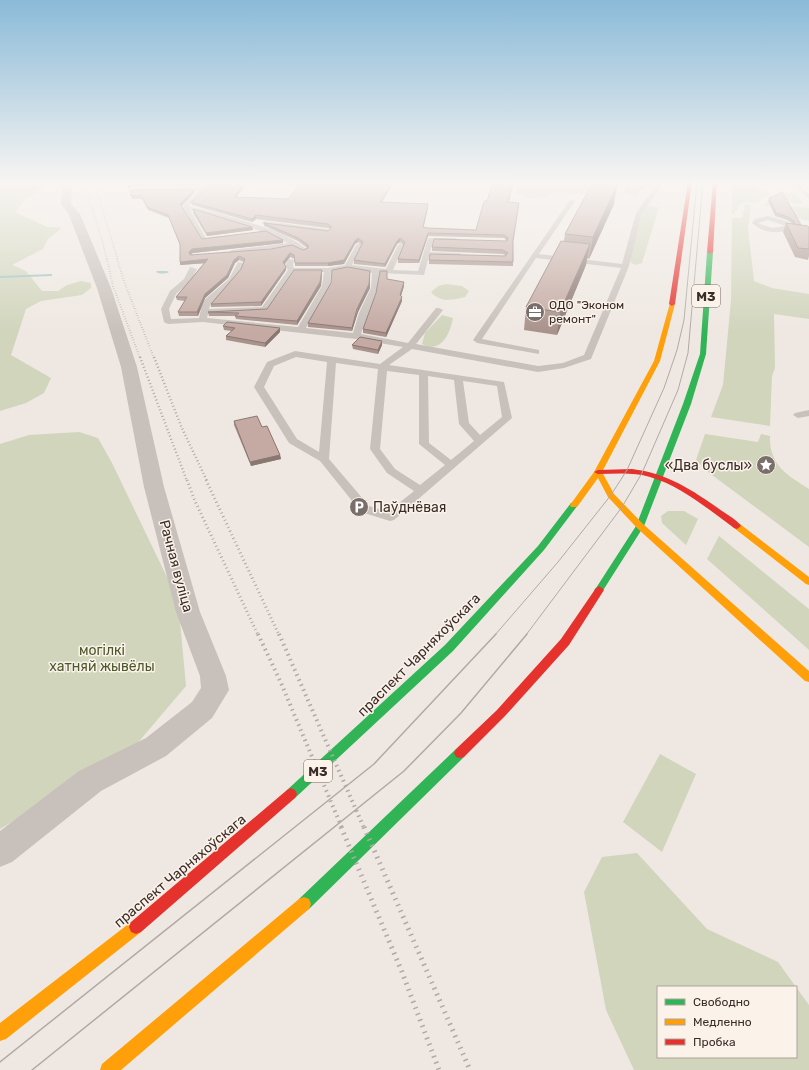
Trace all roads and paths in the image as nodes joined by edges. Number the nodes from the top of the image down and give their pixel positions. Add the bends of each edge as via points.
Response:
1 (81, 232) edge
2 (199, 232) edge
3 (269, 232) joint
4 (552, 232) edge
5 (634, 232) edge
6 (683, 232) edge
7 (712, 232) edge
8 (254, 233) edge
9 (226, 237) edge
10 (460, 240) edge
11 (296, 244) junction
12 (359, 245) edge
13 (401, 245) edge
14 (304, 250) edge
15 (224, 253) edge
16 (426, 254) junction
17 (464, 255) edge
18 (536, 256) junction
19 (291, 260) edge
20 (240, 263) edge
21 (625, 266) junction
22 (348, 267) junction
23 (193, 268) edge
24 (292, 270) junction
25 (328, 270) junction
26 (376, 271) junction
27 (389, 271) junction
28 (264, 309) junction
29 (439, 310) dead end
30 (204, 316) junction
31 (257, 324) junction
32 (301, 330) junction
33 (356, 336) junction
34 (410, 346) junction
35 (536, 352) dead end
36 (332, 360) junction
37 (383, 366) junction
38 (423, 372) junction
39 (458, 378) junction
40 (809, 413) edge
41 (798, 415) dead end
42 (480, 441) junction
43 (324, 459) junction
44 (451, 465) junction
45 (598, 472) junction
46 (658, 477) junction
47 (420, 491) junction
48 (640, 526) junction
49 (809, 582) edge
50 (809, 678) edge
51 (0, 851) edge
52 (0, 1033) edge
53 (108, 1070) edge

1 - 51 street, Рачная вуліца via 104,288 129,367 156,494 188,612 213,676 215,690 202,710 156,747 90,781
2 - 9 lane via 204,240
3 - 8 lane
3 - 11 lane
4 - 18 lane
5 - 21 lane
6 - 45 main road, праспект Чарняхоўскага / М3 via 673,302 657,361
7 - 46 main road, М3 via 703,354 687,404
10 - 16 lane via 430,239
11 - 14 lane
11 - 15 lane
12 - 22 lane
13 - 27 lane
16 - 17 lane
16 - 27 lane via 421,273
18 - 21 lane
18 - 35 lane via 478,340
19 - 24 lane via 289,266
20 - 30 lane via 238,272 222,291 207,301
21 - 34 lane via 588,357 572,364 560,368 538,369
22 - 25 lane
22 - 26 lane
23 - 30 lane via 187,280 173,293 165,309 168,322
24 - 25 lane
24 - 28 lane
25 - 32 lane via 326,286
26 - 27 lane
26 - 33 lane via 375,288
28 - 30 lane
28 - 31 lane
29 - 34 lane
30 - 31 lane
31 - 32 lane
32 - 33 lane
33 - 34 lane
34 - 37 lane
36 - 37 lane
36 - 43 lane
36 - 43 lane via 295,354 270,364 259,387 293,441
37 - 38 lane
37 - 47 lane via 375,449 390,470
38 - 39 lane
38 - 44 lane via 424,444
39 - 42 lane via 464,424
39 - 42 lane via 501,384 507,418
40 - 41 lane
42 - 44 lane
43 - 47 lane via 365,509 390,518
44 - 47 lane
45 - 46 main road via 627,470
45 - 48 main road via 611,496
45 - 52 main road, праспект Чарняхоўскага / М3 via 541,548 449,648 354,739 270,814 126,935
46 - 48 main road, М3
46 - 49 main road via 719,513
48 - 50 main road
48 - 53 main road, М3 via 565,642 501,713 312,898

